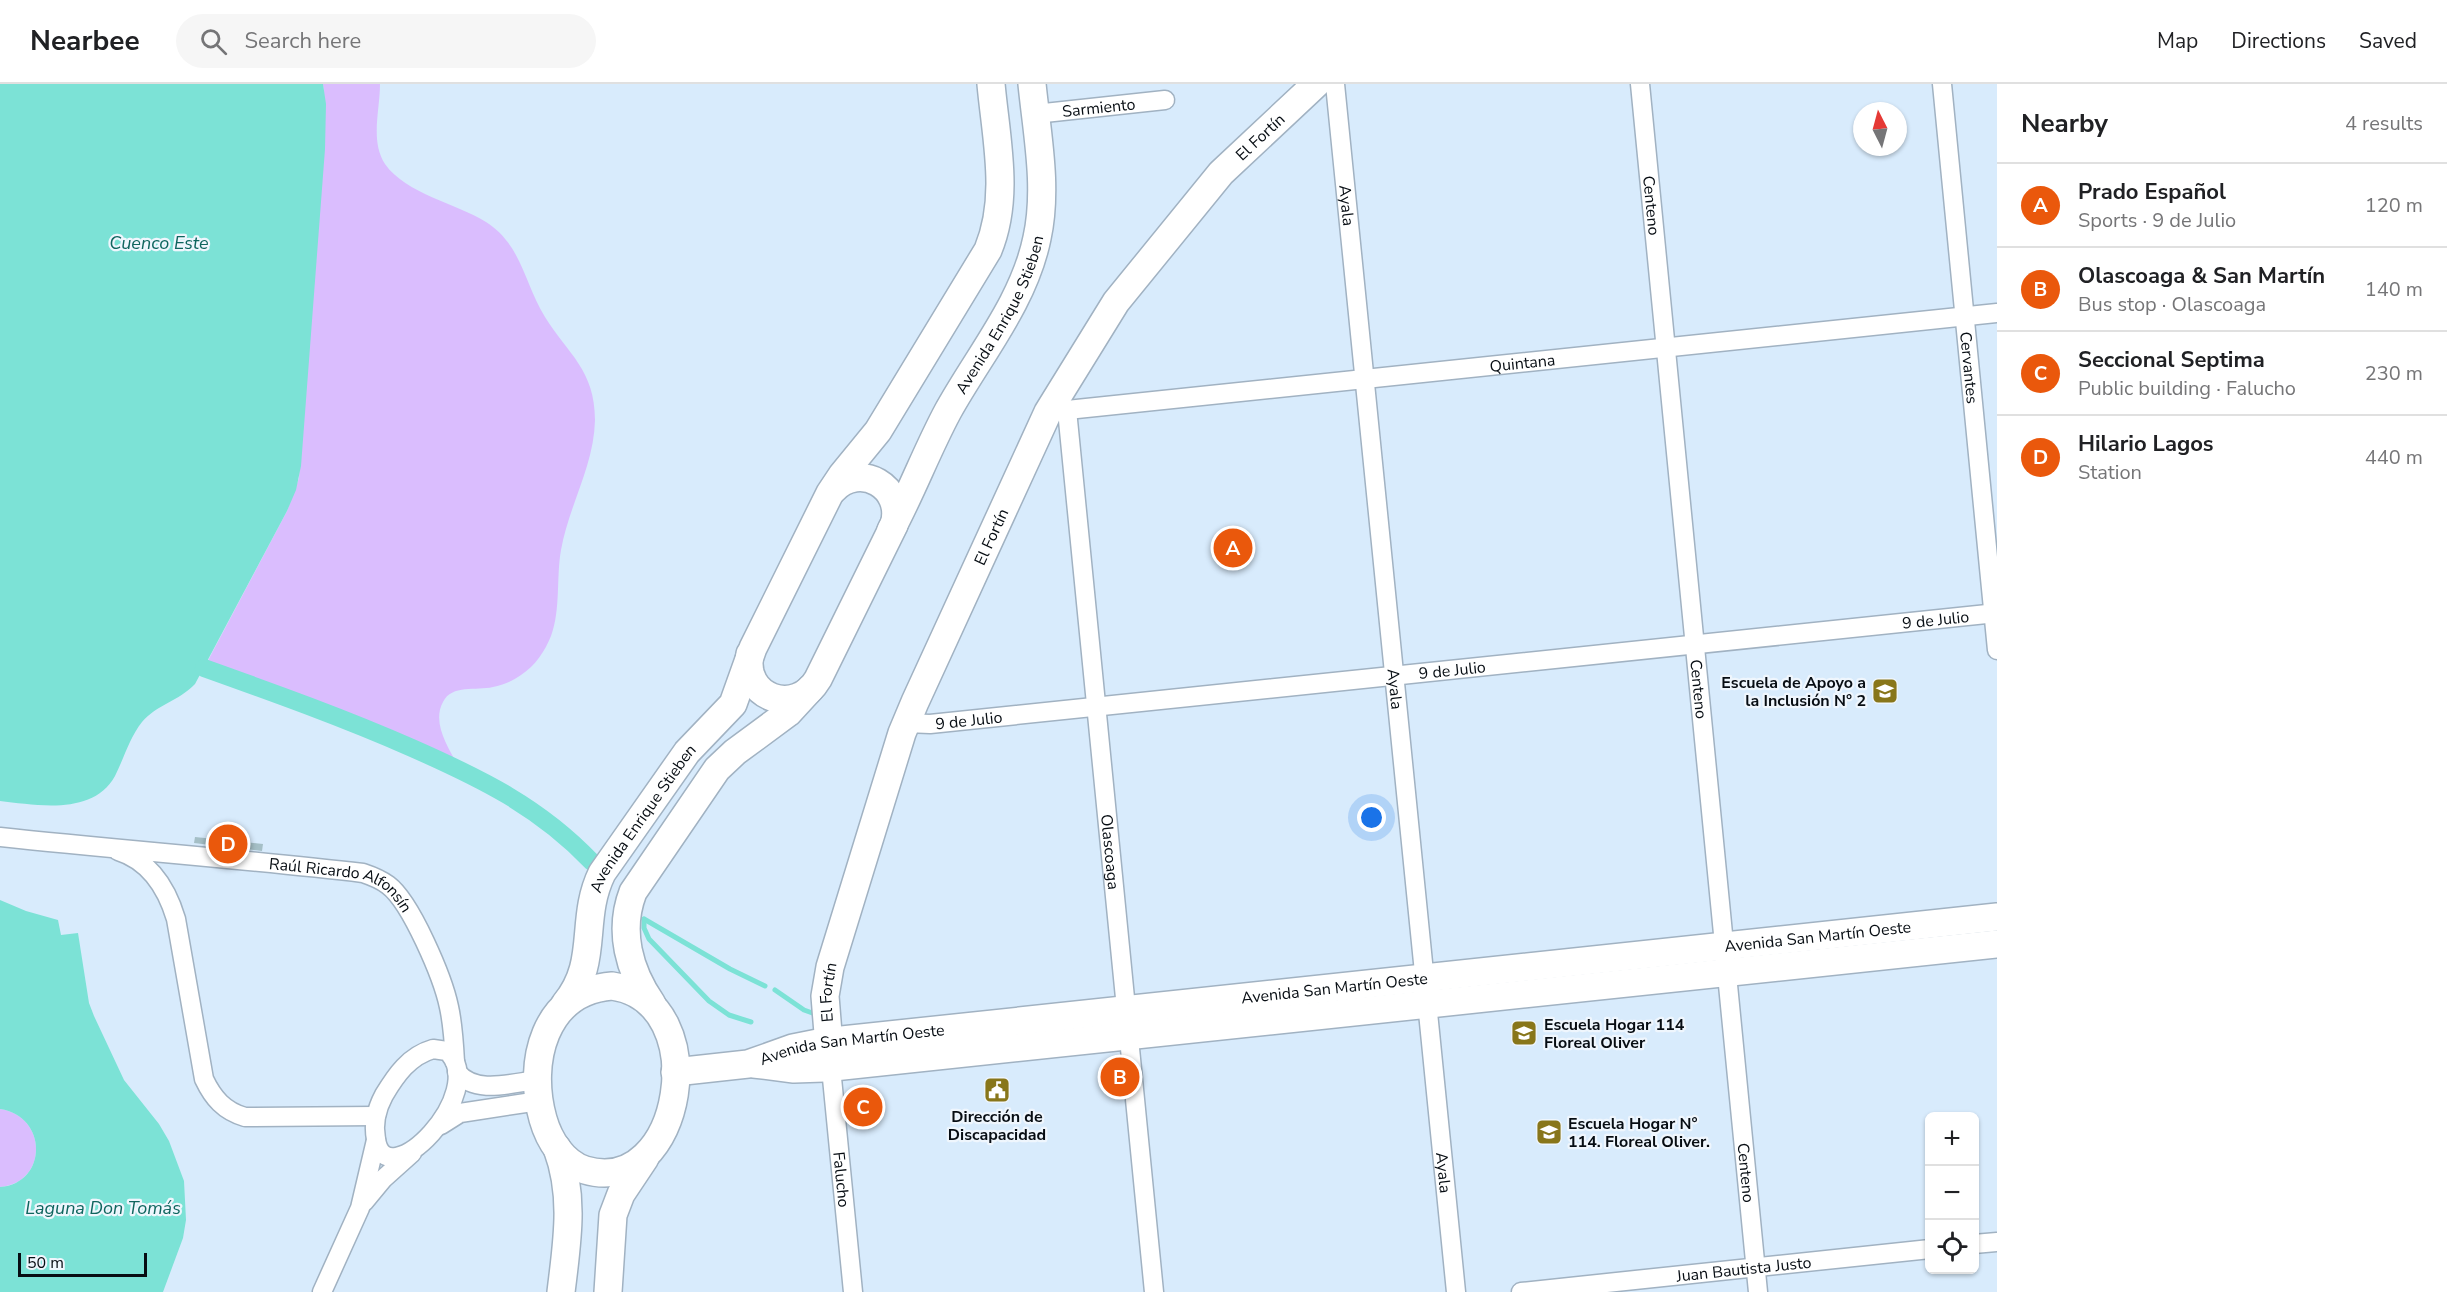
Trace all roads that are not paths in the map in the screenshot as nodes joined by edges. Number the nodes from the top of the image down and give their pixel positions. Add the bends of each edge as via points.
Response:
1 (991, 84) edge
2 (1032, 84) edge
3 (1316, 84) edge
4 (1335, 84) edge
5 (1640, 84) edge
6 (1942, 84) edge
7 (1165, 100) dead end
8 (1035, 114) junction
9 (1997, 313) edge
10 (1965, 316) junction
11 (1666, 348) junction
12 (1364, 379) junction
13 (1057, 412) junction
14 (830, 493) junction
15 (891, 530) junction
16 (1995, 613) edge
17 (1695, 645) junction
18 (753, 648) junction
19 (1997, 650) edge
20 (1394, 676) junction
21 (811, 688) junction
22 (1096, 707) junction
23 (906, 723) junction
24 (629, 833) junction
25 (0, 837) edge
26 (110, 849) junction
27 (658, 854) junction
28 (1997, 917) edge
29 (1997, 944) edge
30 (1724, 946) junction
31 (1727, 973) junction
32 (1425, 978) junction
33 (565, 1004) junction
34 (1427, 1005) junction
35 (655, 1007) junction
36 (1126, 1010) junction
37 (1129, 1036) junction
38 (829, 1041) junction
39 (748, 1064) junction
40 (456, 1067) junction
41 (831, 1068) junction
42 (675, 1072) junction
43 (538, 1090) junction
44 (376, 1116) junction
45 (437, 1128) junction
46 (376, 1140) junction
47 (557, 1148) junction
48 (416, 1149) junction
49 (651, 1150) junction
50 (360, 1208) junction
51 (1997, 1242) edge
52 (1979, 1244) edge
53 (1925, 1249) edge
54 (1755, 1267) junction
55 (322, 1292) edge
56 (561, 1292) edge
57 (608, 1292) edge
58 (853, 1292) edge
59 (1154, 1292) edge
60 (1456, 1292) edge
61 (1521, 1292) edge
62 (1758, 1292) edge

1 - 14 main road, Avenida Enrique Stieben via 1000,190 993,238 884,422
2 - 8 main road, Avenida Enrique Stieben
3 - 13 main road, El Fortín via 1229,165 1138,273 1066,379
4 - 12 street, Ayala
5 - 11 street, Centeno
6 - 10 street, Cervantes
7 - 8 street, Sarmiento
8 - 15 main road, Avenida Enrique Stieben via 1042,206 1029,268 948,411
9 - 10 street, Quintana
10 - 11 street, Quintana
10 - 16 street, Cervantes
11 - 12 street, Quintana
11 - 17 street, Centeno
12 - 13 street, Quintana
12 - 20 street, Ayala
13 - 22 street, Olascoaga
13 - 23 main road, El Fortín
14 - 15 main road, Avenida Enrique Stieben via 850,478 868,477 879,482 894,501 896,513
14 - 18 main road, Avenida Enrique Stieben
15 - 21 main road, Avenida Enrique Stieben
16 - 17 street, 9 de Julio
16 - 19 street, Cervantes
17 - 20 street, 9 de Julio
17 - 30 street, Centeno
18 - 21 main road, Avenida Enrique Stieben via 750,670 756,686 765,693 792,699
18 - 24 main road, Avenida Enrique Stieben via 733,704 687,752
20 - 22 street, 9 de Julio
20 - 32 street, Ayala
21 - 27 main road via 788,713 723,763
22 - 23 street, 9 de Julio via 930,724
22 - 36 street, Olascoaga
23 - 38 main road, El Fortín via 830,967 825,996
24 - 27 main road
24 - 33 main road, Avenida Enrique Stieben via 595,890 584,973
25 - 26 street, Raúl Ricardo Alfonsín
26 - 40 street, Raúl Ricardo Alfonsín via 225,857 378,878 390,886 409,910 444,989
26 - 44 street, Raúl Ricardo Alfonsín via 143,865 159,881 172,904 204,1078 217,1102 245,1118
27 - 35 main road via 633,892 625,926 633,968
28 - 30 main road, Avenida San Martín Oeste
29 - 31 main road, Avenida San Martín Oeste
30 - 31 street, Centeno
30 - 32 main road, Avenida San Martín Oeste
31 - 34 main road, Avenida San Martín Oeste
31 - 54 street, Centeno
32 - 34 street, Ayala
32 - 36 main road, Avenida San Martín Oeste
33 - 35 main road via 586,991 612,986 635,992
33 - 43 main road via 543,1040
34 - 37 main road, Avenida San Martín Oeste
34 - 60 street, Ayala
35 - 42 main road via 670,1037
36 - 37 street, Olascoaga
36 - 38 main road, Avenida San Martín Oeste
37 - 41 main road, Avenida San Martín Oeste
37 - 59 street, Olascoaga
38 - 39 main road, Avenida San Martín Oeste
38 - 41 main road, El Fortín
39 - 41 main road, Avenida San Martín Oeste
39 - 42 main road, Avenida San Martín Oeste
40 - 43 street via 465,1082 478,1086
40 - 44 street, Raúl Ricardo Alfonsín via 447,1051 424,1052 393,1081
40 - 45 street, Raúl Ricardo Alfonsín via 453,1099
41 - 58 street, Falucho
42 - 49 main road via 668,1120
43 - 45 street via 460,1113
43 - 47 main road via 544,1122
44 - 46 street, Raúl Ricardo Alfonsín
45 - 48 street, Raúl Ricardo Alfonsín
46 - 48 street via 388,1156 406,1155
46 - 50 street, Raúl Ricardo Alfonsín
47 - 49 main road via 573,1164 596,1172 630,1166
47 - 56 main road via 569,1204
48 - 50 street, Raúl Ricardo Alfonsín via 383,1179
49 - 57 main road via 621,1194 613,1215
50 - 55 street, Raúl Ricardo Alfonsín
51 - 52 street
53 - 54 street, Juan Bautista Justo
54 - 61 street, Juan Bautista Justo
54 - 62 street, Centeno

